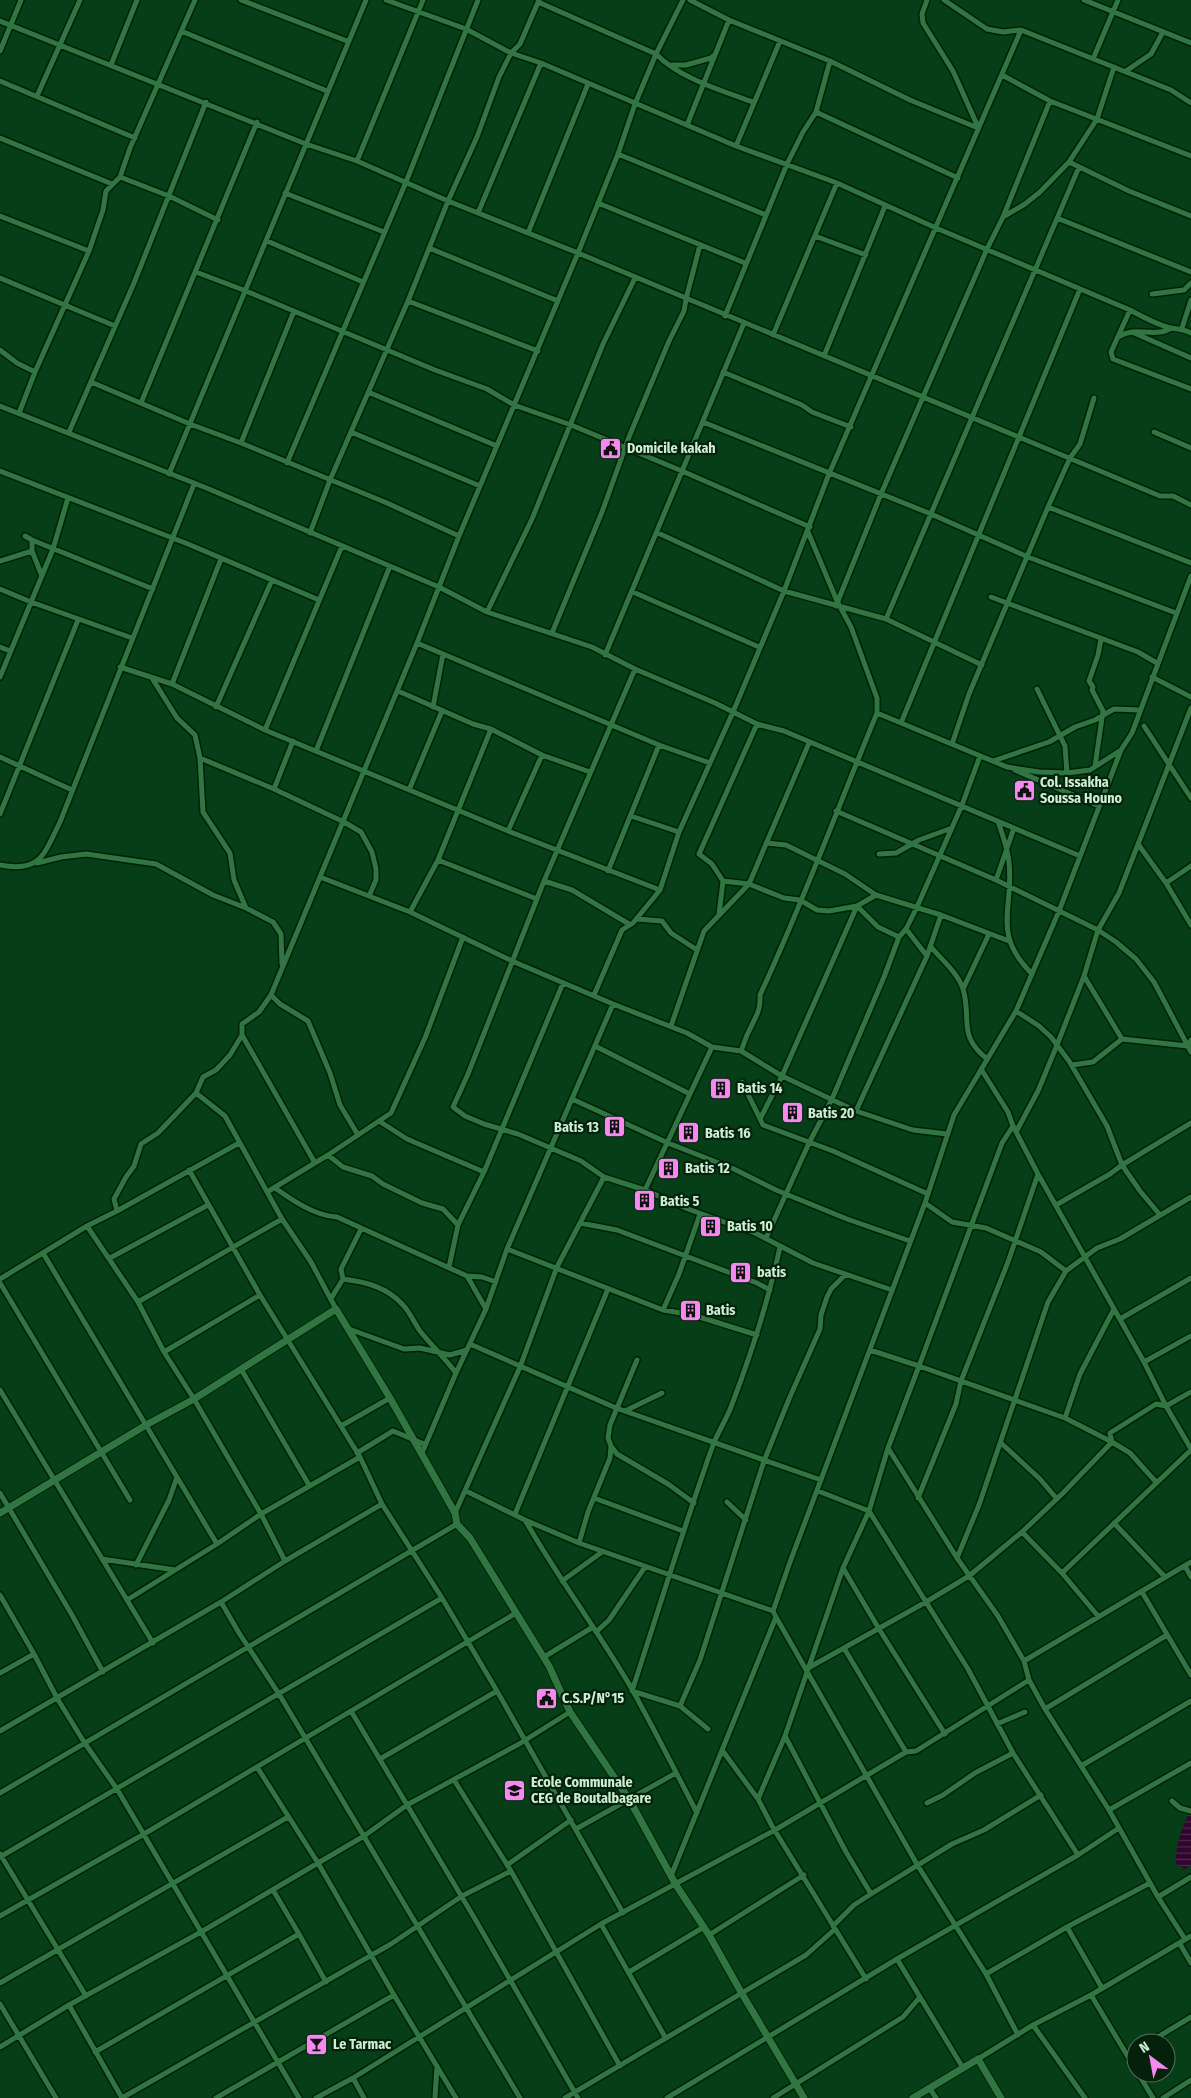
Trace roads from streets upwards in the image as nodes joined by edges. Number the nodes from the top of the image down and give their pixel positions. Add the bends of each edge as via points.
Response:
1 (21, 0) edge
2 (80, 0) edge
3 (138, 0) edge
4 (195, 0) edge
5 (241, 0) edge
6 (366, 0) edge
7 (386, 0) edge
8 (423, 0) edge
9 (478, 0) edge
10 (683, 0) edge
11 (690, 0) edge
12 (928, 0) edge
13 (944, 0) edge
14 (1084, 0) edge
15 (1118, 0) edge
16 (538, 1) edge
17 (1113, 12) junction
18 (418, 13) junction
19 (729, 20) junction
20 (0, 21) edge
21 (10, 25) junction
22 (466, 29) junction
23 (181, 30) junction
24 (1021, 30) junction
25 (1163, 32) junction
26 (347, 41) junction
27 (780, 41) junction
28 (1191, 43) edge
29 (61, 45) junction
30 (0, 51) edge
31 (511, 53) junction
32 (715, 53) junction
33 (656, 54) junction
34 (1093, 59) junction
35 (830, 61) junction
36 (541, 63) junction
37 (110, 64) junction
38 (668, 65) junction
39 (1114, 67) junction
40 (1126, 71) junction
41 (1002, 75) junction
42 (0, 80) edge
43 (158, 83) junction
44 (588, 84) junction
45 (704, 84) junction
46 (327, 91) junction
47 (38, 96) junction
48 (1050, 101) junction
49 (206, 102) junction
50 (753, 102) junction
51 (1191, 103) edge
52 (635, 104) junction
53 (816, 112) junction
54 (1097, 120) junction
55 (257, 122) junction
56 (687, 125) junction
57 (978, 128) junction
58 (0, 138) edge
59 (135, 138) junction
60 (306, 144) junction
61 (736, 146) junction
62 (618, 154) junction
63 (1191, 156) edge
64 (357, 162) junction
65 (1068, 162) junction
66 (787, 164) junction
67 (1079, 167) junction
68 (120, 177) junction
69 (958, 178) junction
70 (406, 182) junction
71 (837, 183) junction
72 (112, 184) junction
73 (285, 192) junction
74 (169, 196) junction
75 (448, 201) junction
76 (598, 203) junction
77 (885, 206) junction
78 (478, 213) junction
79 (766, 215) junction
80 (0, 216) edge
81 (1191, 216) edge
82 (1003, 217) junction
83 (1057, 218) junction
84 (218, 220) junction
85 (936, 228) junction
86 (384, 232) junction
87 (528, 233) junction
88 (815, 236) junction
89 (266, 241) junction
90 (700, 245) junction
91 (429, 248) junction
92 (987, 249) junction
93 (89, 251) junction
94 (578, 253) junction
95 (866, 255) junction
96 (745, 263) junction
97 (1034, 271) junction
98 (196, 272) junction
99 (1191, 272) edge
100 (0, 278) edge
101 (635, 278) junction
102 (363, 282) junction
103 (1191, 283) edge
104 (1080, 289) junction
105 (246, 291) junction
106 (1152, 294) dead end
107 (686, 299) junction
108 (1191, 300) edge
109 (408, 301) junction
110 (558, 301) junction
111 (65, 305) junction
112 (1130, 310) junction
113 (294, 311) junction
114 (725, 316) junction
115 (744, 323) junction
116 (115, 326) junction
117 (1172, 328) junction
118 (1182, 328) junction
119 (342, 331) junction
120 (1132, 332) junction
121 (1189, 332) edge
122 (773, 335) junction
123 (1119, 336) junction
124 (1191, 338) edge
125 (0, 350) edge
126 (386, 350) junction
127 (538, 351) junction
128 (824, 356) junction
129 (1191, 358) edge
130 (35, 372) junction
131 (724, 372) junction
132 (872, 375) junction
133 (91, 382) junction
134 (1191, 389) edge
135 (368, 392) junction
136 (923, 397) junction
137 (1094, 398) dead end
138 (141, 402) junction
139 (514, 405) junction
140 (0, 406) edge
141 (20, 413) junction
142 (972, 416) junction
143 (703, 422) junction
144 (190, 424) junction
145 (571, 426) junction
146 (851, 426) junction
147 (69, 432) junction
148 (351, 432) junction
149 (1154, 432) dead end
150 (1020, 437) junction
151 (241, 443) junction
152 (496, 446) junction
153 (1191, 448) edge
154 (625, 449) junction
155 (1070, 458) junction
156 (287, 463) junction
157 (0, 470) edge
158 (682, 471) junction
159 (169, 474) junction
160 (829, 474) junction
161 (330, 480) junction
162 (194, 484) junction
163 (480, 486) junction
164 (881, 494) junction
165 (68, 498) junction
166 (1191, 505) edge
167 (1048, 507) junction
168 (931, 514) junction
169 (809, 530) junction
170 (658, 532) junction
171 (310, 533) junction
172 (25, 536) dead end
173 (459, 536) junction
174 (978, 537) junction
175 (173, 539) junction
176 (32, 540) junction
177 (342, 546) junction
178 (53, 549) junction
179 (32, 551) junction
180 (1028, 557) junction
181 (222, 559) junction
182 (0, 561) edge
183 (1191, 563) edge
184 (390, 566) junction
185 (42, 576) junction
186 (1191, 576) edge
187 (272, 580) junction
188 (439, 587) junction
189 (0, 589) edge
190 (153, 589) junction
191 (784, 590) junction
192 (633, 592) junction
193 (991, 597) dead end
194 (319, 600) junction
195 (31, 602) junction
196 (1008, 604) junction
197 (838, 605) junction
198 (487, 612) junction
199 (1176, 613) junction
200 (886, 619) junction
201 (78, 620) junction
202 (552, 633) junction
203 (132, 638) junction
204 (1101, 639) junction
205 (418, 643) junction
206 (935, 643) junction
207 (0, 647) edge
208 (759, 647) junction
209 (10, 651) junction
210 (443, 654) junction
211 (605, 655) junction
212 (1157, 663) junction
213 (982, 665) junction
214 (120, 667) junction
215 (635, 669) junction
216 (0, 676) edge
217 (1152, 677) junction
218 (152, 678) junction
219 (172, 684) junction
220 (1037, 689) dead end
221 (398, 691) junction
222 (1191, 697) edge
223 (216, 707) junction
224 (433, 707) junction
225 (1191, 708) edge
226 (1140, 710) junction
227 (442, 711) junction
228 (733, 712) junction
229 (877, 713) junction
230 (1102, 716) junction
231 (901, 723) junction
232 (757, 724) junction
233 (612, 725) junction
234 (1144, 726) dead end
235 (491, 729) junction
236 (265, 730) junction
237 (1060, 735) junction
238 (293, 741) junction
239 (809, 743) junction
240 (952, 744) junction
241 (659, 745) junction
242 (1121, 750) junction
243 (316, 751) junction
244 (542, 755) junction
245 (980, 756) junction
246 (0, 758) edge
247 (200, 758) junction
248 (993, 761) junction
249 (856, 762) junction
250 (710, 763) junction
251 (1168, 764) junction
252 (1095, 766) junction
253 (20, 767) junction
254 (1007, 767) junction
255 (364, 771) junction
256 (590, 772) junction
257 (1067, 773) junction
258 (274, 789) junction
259 (72, 790) junction
260 (409, 790) junction
261 (1191, 798) edge
262 (962, 806) junction
263 (1099, 806) junction
264 (459, 809) junction
265 (836, 811) junction
266 (0, 814) edge
267 (631, 816) junction
268 (998, 821) junction
269 (344, 822) junction
270 (952, 828) junction
271 (1014, 828) junction
272 (508, 831) junction
273 (679, 832) junction
274 (766, 843) junction
275 (912, 844) junction
276 (1138, 844) junction
277 (557, 850) junction
278 (1006, 851) junction
279 (879, 854) dead end
280 (940, 855) junction
281 (1080, 856) junction
282 (438, 860) junction
283 (818, 861) junction
284 (36, 863) junction
285 (0, 865) edge
286 (1191, 866) edge
287 (608, 871) junction
288 (320, 877) junction
289 (996, 880) junction
290 (544, 881) junction
291 (723, 881) junction
292 (1166, 883) junction
293 (749, 884) junction
294 (1009, 887) junction
295 (660, 890) junction
296 (876, 895) junction
297 (369, 896) junction
298 (537, 899) junction
299 (800, 900) junction
300 (857, 906) junction
301 (917, 907) junction
302 (246, 908) junction
303 (1059, 911) junction
304 (410, 912) junction
305 (719, 914) junction
306 (941, 915) junction
307 (637, 919) junction
308 (629, 924) junction
309 (1191, 925) edge
310 (906, 929) junction
311 (1098, 930) junction
312 (989, 934) junction
313 (463, 937) junction
314 (899, 937) junction
315 (1009, 941) junction
316 (930, 947) junction
317 (697, 950) junction
318 (927, 956) junction
319 (512, 961) junction
320 (280, 974) junction
321 (1032, 974) junction
322 (1084, 976) junction
323 (563, 984) junction
324 (963, 989) junction
325 (271, 995) junction
326 (594, 995) junction
327 (613, 1004) junction
328 (1016, 1011) junction
329 (671, 1026) junction
330 (242, 1035) junction
331 (1122, 1039) junction
332 (1191, 1040) edge
333 (1057, 1045) junction
334 (595, 1046) junction
335 (1188, 1046) junction
336 (712, 1047) junction
337 (741, 1051) junction
338 (1191, 1052) edge
339 (987, 1059) junction
340 (1072, 1065) junction
341 (981, 1069) junction
342 (782, 1076) junction
343 (742, 1082) dead end
344 (196, 1093) junction
345 (690, 1094) junction
346 (572, 1099) junction
347 (832, 1099) junction
348 (856, 1111) junction
349 (760, 1119) junction
350 (379, 1121) junction
351 (1191, 1123) edge
352 (1013, 1126) junction
353 (501, 1130) junction
354 (1016, 1132) junction
355 (947, 1134) junction
356 (358, 1135) junction
357 (239, 1143) junction
358 (668, 1143) junction
359 (809, 1143) junction
360 (552, 1149) junction
361 (328, 1155) junction
362 (315, 1163) junction
363 (1122, 1165) junction
364 (189, 1170) junction
365 (484, 1172) junction
366 (1038, 1174) junction
367 (604, 1177) junction
368 (274, 1188) junction
369 (645, 1190) junction
370 (267, 1192) junction
371 (786, 1193) junction
372 (928, 1194) junction
373 (1191, 1197) edge
374 (925, 1203) junction
375 (208, 1205) junction
376 (1056, 1205) junction
377 (117, 1211) junction
378 (700, 1214) junction
379 (1160, 1215) junction
380 (282, 1219) junction
381 (580, 1222) junction
382 (972, 1224) junction
383 (458, 1225) junction
384 (87, 1226) junction
385 (361, 1229) junction
386 (766, 1238) junction
387 (1014, 1239) junction
388 (910, 1241) junction
389 (232, 1246) junction
390 (780, 1247) junction
391 (508, 1249) junction
392 (43, 1253) junction
393 (686, 1255) junction
394 (110, 1258) junction
395 (1085, 1258) junction
396 (449, 1267) junction
397 (557, 1267) junction
398 (1066, 1271) junction
399 (845, 1275) junction
400 (467, 1276) junction
401 (1191, 1278) edge
402 (0, 1279) edge
403 (343, 1279) junction
404 (496, 1282) junction
405 (0, 1284) edge
406 (608, 1289) junction
407 (770, 1290) junction
408 (892, 1290) junction
409 (260, 1295) junction
410 (332, 1297) junction
411 (138, 1302) junction
412 (336, 1309) junction
413 (486, 1309) junction
414 (1114, 1309) junction
415 (663, 1310) junction
416 (1120, 1319) junction
417 (348, 1329) junction
418 (757, 1335) junction
419 (1191, 1336) edge
420 (288, 1340) junction
421 (470, 1344) junction
422 (467, 1350) junction
423 (870, 1350) junction
424 (164, 1352) junction
425 (441, 1353) junction
426 (637, 1360) dead end
427 (1144, 1362) junction
428 (919, 1366) junction
429 (520, 1367) junction
430 (241, 1369) junction
431 (456, 1373) junction
432 (961, 1381) junction
433 (569, 1387) junction
434 (0, 1390) edge
435 (1191, 1392) edge
436 (662, 1393) dead end
437 (390, 1398) junction
438 (194, 1399) junction
439 (1015, 1400) junction
440 (1166, 1406) junction
441 (616, 1408) junction
442 (624, 1411) junction
443 (1066, 1418) junction
444 (146, 1425) junction
445 (341, 1426) junction
446 (414, 1439) junction
447 (1112, 1442) junction
448 (714, 1443) junction
449 (1001, 1443) junction
450 (424, 1444) junction
451 (611, 1446) junction
452 (888, 1448) junction
453 (1191, 1450) edge
454 (100, 1452) junction
455 (422, 1453) junction
456 (358, 1455) junction
457 (764, 1461) junction
458 (177, 1477) junction
459 (821, 1480) junction
460 (54, 1481) junction
461 (1156, 1482) junction
462 (309, 1485) junction
463 (466, 1491) junction
464 (818, 1491) junction
465 (0, 1493) edge
466 (594, 1498) junction
467 (918, 1498) junction
468 (1057, 1499) junction
469 (130, 1500) dead end
470 (727, 1502) dead end
471 (694, 1503) junction
472 (382, 1504) junction
473 (9, 1507) junction
474 (869, 1511) junction
475 (0, 1513) edge
476 (455, 1513) junction
477 (261, 1514) junction
478 (515, 1514) junction
479 (525, 1520) junction
480 (746, 1520) junction
481 (1114, 1523) junction
482 (457, 1524) junction
483 (682, 1530) junction
484 (1022, 1532) junction
485 (579, 1543) junction
486 (217, 1544) junction
487 (411, 1552) junction
488 (602, 1552) junction
489 (957, 1558) junction
490 (102, 1559) junction
491 (286, 1561) junction
492 (1191, 1562) edge
493 (136, 1565) junction
494 (1185, 1566) junction
495 (645, 1567) junction
496 (843, 1568) junction
497 (175, 1570) junction
498 (1062, 1573) junction
499 (670, 1575) junction
500 (969, 1576) junction
501 (1164, 1577) junction
502 (1191, 1577) edge
503 (562, 1581) junction
504 (721, 1591) junction
505 (1142, 1592) junction
506 (0, 1595) edge
507 (442, 1598) junction
508 (127, 1600) junction
509 (221, 1602) junction
510 (926, 1602) junction
511 (773, 1611) junction
512 (516, 1613) junction
513 (1098, 1616) junction
514 (776, 1617) junction
515 (594, 1629) junction
516 (879, 1629) junction
517 (1167, 1635) junction
518 (468, 1641) junction
519 (153, 1643) junction
520 (249, 1646) junction
521 (844, 1648) junction
522 (34, 1654) junction
523 (544, 1657) junction
524 (1024, 1661) junction
525 (810, 1667) junction
526 (103, 1672) junction
527 (807, 1672) junction
528 (0, 1673) edge
529 (1191, 1675) edge
530 (1029, 1680) junction
531 (497, 1690) junction
532 (632, 1690) junction
533 (279, 1694) junction
534 (57, 1698) junction
535 (1191, 1701) edge
536 (989, 1705) junction
537 (680, 1706) junction
538 (1045, 1709) junction
539 (351, 1711) junction
540 (570, 1712) junction
541 (1025, 1712) dead end
542 (997, 1724) junction
543 (708, 1729) dead end
544 (0, 1731) edge
545 (946, 1734) junction
546 (785, 1736) junction
547 (305, 1738) junction
548 (525, 1740) junction
549 (84, 1742) junction
550 (722, 1750) junction
551 (906, 1752) junction
552 (1013, 1754) junction
553 (380, 1759) junction
554 (1191, 1764) edge
555 (1081, 1766) junction
556 (257, 1767) junction
557 (676, 1773) junction
558 (866, 1775) junction
559 (454, 1780) junction
560 (117, 1789) junction
561 (0, 1793) edge
562 (1041, 1796) junction
563 (629, 1799) junction
564 (758, 1799) junction
565 (1172, 1801) dead end
566 (927, 1803) dead end
567 (820, 1804) junction
568 (407, 1805) junction
569 (1109, 1810) junction
570 (1191, 1811) edge
571 (697, 1813) junction
572 (288, 1817) junction
573 (570, 1820) junction
574 (1119, 1828) junction
575 (576, 1829) junction
576 (775, 1830) junction
577 (144, 1834) junction
578 (364, 1836) junction
579 (1078, 1854) junction
580 (0, 1856) edge
581 (318, 1864) junction
582 (507, 1865) junction
583 (918, 1866) junction
584 (511, 1871) junction
585 (804, 1875) junction
586 (671, 1876) junction
587 (1191, 1877) edge
588 (1150, 1883) junction
589 (173, 1884) junction
590 (676, 1885) junction
591 (273, 1890) junction
592 (871, 1894) junction
593 (462, 1896) junction
594 (1158, 1897) junction
595 (28, 1900) junction
596 (623, 1913) junction
597 (0, 1916) edge
598 (601, 1924) junction
599 (956, 1925) junction
600 (704, 1927) junction
601 (1068, 1927) junction
602 (418, 1928) junction
603 (834, 1928) junction
604 (201, 1932) junction
605 (299, 1934) junction
606 (709, 1934) junction
607 (1191, 1936) edge
608 (1182, 1942) junction
609 (58, 1950) junction
610 (556, 1952) junction
611 (372, 1955) junction
612 (897, 1959) junction
613 (1191, 1963) edge
614 (630, 1972) junction
615 (986, 1974) junction
616 (226, 1976) junction
617 (866, 1979) junction
618 (511, 1980) junction
619 (326, 1982) junction
620 (0, 1983) edge
621 (1102, 1988) junction
622 (741, 1992) junction
623 (1091, 1995) junction
624 (86, 1996) junction
625 (394, 1996) junction
626 (920, 1997) junction
627 (0, 2004) edge
628 (69, 2006) junction
629 (466, 2008) junction
630 (1191, 2017) edge
631 (255, 2023) junction
632 (1033, 2025) junction
633 (1165, 2033) edge
634 (1018, 2035) junction
635 (18, 2036) junction
636 (419, 2037) junction
637 (665, 2037) junction
638 (768, 2038) junction
639 (0, 2047) edge
640 (96, 2052) junction
641 (1126, 2053) edge
642 (978, 2059) junction
643 (278, 2062) junction
644 (437, 2066) junction
645 (620, 2066) junction
646 (963, 2068) junction
647 (353, 2078) junction
648 (1191, 2080) edge
649 (1144, 2083) edge
650 (796, 2084) junction
651 (930, 2088) junction
652 (574, 2091) junction
653 (56, 2098) edge
654 (122, 2098) edge
655 (216, 2098) edge
656 (299, 2098) edge
657 (316, 2098) edge
658 (364, 2098) edge
659 (435, 2098) edge
660 (456, 2098) edge
661 (520, 2098) edge
662 (564, 2098) edge
663 (578, 2098) edge
664 (666, 2098) edge
665 (773, 2098) edge
666 (804, 2098) edge
667 (913, 2098) edge
668 (936, 2098) edge
669 (1001, 2098) edge
670 (1085, 2098) edge
671 (1153, 2098) edge
672 (1164, 2098) edge

1 - 21 street
2 - 29 street
3 - 37 street
4 - 23 street
5 - 26 street
6 - 26 street
7 - 18 street
8 - 18 street
9 - 22 street
10 - 33 street
11 - 19 street
12 - 57 street via 922,14 923,23 952,71
13 - 24 street via 987,29 1003,32
14 - 17 street
15 - 17 street
16 - 31 street via 520,44
16 - 33 street
17 - 25 street
17 - 34 street
18 - 22 street
18 - 64 street
19 - 27 street
19 - 32 street
20 - 21 street
21 - 29 street
21 - 30 street
22 - 31 street
22 - 70 street
23 - 43 street
23 - 46 street
24 - 34 street
24 - 41 street
25 - 28 street
25 - 40 street via 1151,54
26 - 46 street
27 - 35 street
27 - 50 street
29 - 37 street
29 - 47 street
31 - 36 street
31 - 75 street via 478,137
32 - 38 street via 712,58 686,65
32 - 45 street
33 - 38 street
33 - 52 street
34 - 39 street
35 - 53 street
35 - 57 street via 910,100
36 - 44 street
36 - 78 street
37 - 43 street
38 - 45 street
39 - 40 street
39 - 54 street
40 - 51 street via 1172,90
41 - 48 street
41 - 57 street
42 - 47 street
43 - 49 street
43 - 59 street
44 - 52 street
44 - 87 street
45 - 50 street
45 - 56 street
46 - 60 street
47 - 59 street
48 - 54 street
48 - 82 street
49 - 55 street
49 - 74 street
50 - 61 street
52 - 56 street
52 - 62 street
53 - 66 street
53 - 69 street
54 - 63 street
54 - 65 street
55 - 60 street
55 - 84 street
56 - 61 street
57 - 69 street
58 - 72 street
59 - 68 street
60 - 64 street
60 - 73 street
61 - 66 street
62 - 76 street
62 - 79 street
64 - 70 street
65 - 67 street
65 - 82 street via 1040,192
66 - 71 street
66 - 79 street
67 - 81 street
67 - 83 street
68 - 72 street
68 - 74 street
69 - 85 street
70 - 75 street
70 - 86 street
71 - 77 street
71 - 88 street
72 - 93 street via 106,191
73 - 86 street
73 - 89 street
74 - 84 street
74 - 116 street
75 - 78 street
75 - 91 street
76 - 90 street
76 - 94 street
77 - 85 street
77 - 95 street
78 - 87 street
79 - 96 street
80 - 93 street
82 - 92 street
83 - 97 street
83 - 99 street
84 - 98 street
85 - 92 street
85 - 132 street
86 - 102 street
87 - 94 street
88 - 95 street
88 - 122 street
89 - 102 street
89 - 105 street
90 - 96 street
90 - 107 street
91 - 109 street
91 - 110 street
92 - 97 street
92 - 136 street
93 - 111 street
94 - 101 street
94 - 110 street
95 - 128 street
96 - 114 street
97 - 104 street
97 - 142 street
98 - 105 street
98 - 138 street
100 - 111 street
101 - 107 street
101 - 145 street
102 - 119 street
103 - 106 street via 1184,290
104 - 112 street
104 - 150 street
105 - 113 street
105 - 144 street
107 - 114 street
107 - 154 street via 684,311
108 - 118 street
109 - 126 street
109 - 127 street
110 - 127 street
111 - 116 street
111 - 130 street
112 - 117 street
112 - 123 street
113 - 119 street
113 - 151 street
114 - 115 street
115 - 122 street
115 - 131 street
116 - 133 street
117 - 118 street
117 - 120 street via 1159,332
118 - 121 street
119 - 126 street
119 - 156 street
120 - 123 street
120 - 129 street
121 - 124 street
122 - 128 street
123 - 134 street via 1111,352 1113,359
125 - 130 street
126 - 135 street
126 - 139 street via 486,388
127 - 139 street
128 - 132 street
130 - 141 street
131 - 143 street
131 - 146 street
132 - 136 street
132 - 146 street
133 - 138 street
133 - 147 street
135 - 148 street
135 - 152 street
136 - 142 street
136 - 164 street
137 - 155 street via 1080,444
138 - 144 street
139 - 145 street
139 - 152 street
140 - 141 street
141 - 147 street
142 - 150 street
142 - 168 street
143 - 158 street
143 - 160 street
144 - 151 street
144 - 159 street
145 - 154 street
145 - 198 street via 532,519
146 - 160 street
147 - 159 street
148 - 161 street
148 - 163 street
149 - 153 street
150 - 155 street
150 - 174 street
151 - 156 street
152 - 163 street
154 - 158 street
154 - 202 street
155 - 166 street via 1160,496 1173,496
155 - 167 street
156 - 161 street
157 - 165 street
158 - 169 street
158 - 170 street
159 - 162 street
160 - 164 street
160 - 169 street
161 - 171 street
161 - 173 street
162 - 171 street
162 - 175 street
163 - 173 street
164 - 168 street
164 - 197 street
165 - 175 street
165 - 178 street
167 - 180 street
167 - 183 street
168 - 174 street
168 - 200 street
169 - 191 street
169 - 197 street
170 - 191 street
170 - 192 street
171 - 177 street
172 - 176 street
173 - 188 street
174 - 180 street
174 - 206 street
175 - 181 street
175 - 190 street
176 - 178 street
176 - 179 street
177 - 184 street
177 - 194 street
178 - 185 street
178 - 190 street
179 - 182 street
179 - 185 street
180 - 196 street
180 - 199 street
181 - 187 street
181 - 219 street
184 - 188 street
184 - 243 street
185 - 195 street
186 - 199 street
187 - 194 street
187 - 223 street
188 - 198 street
188 - 205 street
189 - 195 street
190 - 203 street
191 - 197 street
191 - 208 street
192 - 208 street
192 - 211 street
193 - 196 street
194 - 236 street
195 - 201 street
195 - 209 street
196 - 204 street
196 - 213 street
197 - 200 street
197 - 229 street via 851,627 875,693
198 - 202 street
199 - 212 street
200 - 206 street
201 - 203 street
201 - 253 street
202 - 211 street
203 - 214 street
204 - 212 street via 1138,652
204 - 230 street via 1089,681 1103,711
205 - 210 street
205 - 221 street
206 - 213 street
206 - 231 street
207 - 209 street
208 - 228 street
209 - 216 street
210 - 224 street
210 - 233 street
211 - 215 street
212 - 217 street
213 - 240 street
214 - 218 street
214 - 259 street
215 - 228 street
215 - 233 street
217 - 222 street
217 - 226 street
218 - 219 street
218 - 247 street via 177,718 195,735
219 - 223 street
220 - 237 street
221 - 224 street
221 - 255 street
223 - 236 street
224 - 227 street
225 - 251 street
226 - 230 street via 1114,709
226 - 242 street
227 - 235 street
227 - 260 street
228 - 232 street
228 - 250 street
229 - 231 street
229 - 249 street
230 - 237 street
230 - 252 street
231 - 240 street
232 - 239 street via 784,731
232 - 291 street via 699,854 712,864
233 - 241 street
233 - 256 street
234 - 251 street
235 - 244 street
235 - 264 street
236 - 238 street
237 - 248 street
237 - 257 street via 1065,746
238 - 243 street
238 - 258 street
239 - 249 street
239 - 274 street
240 - 245 street
241 - 250 street
241 - 267 street
242 - 252 street
242 - 263 street
243 - 255 street
244 - 256 street
244 - 272 street
245 - 248 street
245 - 262 street
246 - 253 street
247 - 258 street
247 - 302 street via 203,812 230,853 234,880
248 - 254 street
249 - 262 street
249 - 265 street
250 - 273 street
251 - 261 street
251 - 276 street
252 - 257 street via 1090,770
253 - 259 street
253 - 266 street
254 - 257 street
254 - 263 street
255 - 260 street
255 - 269 street
256 - 277 street
258 - 269 street
259 - 284 street via 47,849
260 - 264 street
262 - 268 street
262 - 270 street
263 - 281 street
264 - 272 street
264 - 282 street
265 - 275 street
265 - 283 street
267 - 273 street
267 - 287 street
268 - 271 street
268 - 278 street
269 - 288 street
269 - 297 street via 361,832 372,852 376,880
270 - 275 street
270 - 280 street
271 - 278 street
271 - 281 street
272 - 277 street
273 - 295 street
274 - 283 street via 786,845
274 - 293 street
275 - 279 street via 896,853
275 - 280 street
276 - 292 street
276 - 311 street via 1119,892
277 - 287 street
277 - 290 street
278 - 289 street
278 - 294 street
280 - 289 street
280 - 301 street
281 - 303 street
282 - 298 street
282 - 304 street
283 - 296 street
283 - 299 street
284 - 285 street via 18,868
284 - 302 street via 86,854 142,860
286 - 292 street
287 - 295 street
288 - 297 street
288 - 320 street
289 - 294 street
290 - 298 street
290 - 308 street via 572,890
291 - 293 street
291 - 305 street
292 - 309 street
293 - 299 street via 784,898
293 - 305 street
294 - 303 street
294 - 315 street via 1006,911
295 - 307 street
296 - 300 street
296 - 301 street
297 - 304 street
298 - 319 street
299 - 300 street via 817,910
299 - 337 street via 760,995 758,1015
300 - 314 street via 878,927
300 - 342 street
301 - 306 street
301 - 310 street
302 - 320 street via 273,922 281,934 283,960
303 - 311 street
303 - 321 street
304 - 313 street
305 - 317 street via 704,931
306 - 312 street
306 - 316 street
307 - 308 street
307 - 317 street via 662,922
308 - 326 street via 622,930
310 - 314 street
310 - 318 street
311 - 322 street
311 - 335 street via 1136,959 1154,982
312 - 315 street
312 - 324 street
313 - 319 street
313 - 350 street via 412,1069 391,1113
314 - 347 street
315 - 321 street
316 - 318 street
316 - 324 street via 957,977
317 - 329 street
318 - 348 street
319 - 323 street
319 - 353 street via 452,1107 465,1116
320 - 325 street
321 - 328 street
322 - 331 street
322 - 333 street
323 - 326 street
323 - 353 street
324 - 339 street via 966,1029 977,1051
325 - 330 street via 259,1012 242,1024
325 - 356 street via 308,1021 340,1105
326 - 327 street
327 - 329 street
327 - 334 street
328 - 333 street via 1039,1026
328 - 339 street
329 - 336 street
330 - 344 street via 230,1055 216,1070 203,1077
330 - 362 street
331 - 335 street
331 - 340 street via 1093,1062
332 - 335 street
333 - 340 street
333 - 354 street
334 - 345 street
334 - 346 street
335 - 338 street
336 - 337 street
336 - 345 street
337 - 342 street
339 - 341 street
340 - 363 street via 1107,1126
341 - 352 street
341 - 355 street via 963,1097
342 - 347 street
342 - 349 street
343 - 349 street
344 - 357 street via 225,1116
344 - 377 street via 158,1133 141,1144 134,1166 114,1199
345 - 358 street
346 - 358 street
346 - 360 street
347 - 348 street
347 - 359 street
348 - 355 street via 913,1130
349 - 359 street via 763,1125
350 - 356 street
350 - 365 street via 408,1139
351 - 363 street
352 - 354 street
352 - 382 street via 1002,1143
353 - 360 street
353 - 365 street
354 - 366 street
355 - 372 street
356 - 361 street
357 - 364 street
357 - 370 street
358 - 369 street
358 - 371 street
359 - 371 street
359 - 372 street
360 - 367 street via 581,1161
360 - 391 street
361 - 362 street
361 - 383 street via 343,1167 372,1176 422,1203 443,1209
362 - 368 street
363 - 376 street
363 - 379 street
364 - 375 street
364 - 377 street
365 - 383 street
366 - 376 street
366 - 387 street
367 - 369 street
367 - 381 street
368 - 370 street
368 - 385 street via 298,1205 328,1217 337,1217
369 - 378 street
370 - 380 street
371 - 386 street
371 - 388 street
372 - 374 street
373 - 379 street
374 - 382 street via 952,1222
374 - 388 street
375 - 389 street
375 - 394 street
376 - 395 street
377 - 384 street
378 - 386 street
378 - 393 street
379 - 395 street via 1120,1239 1097,1248
380 - 389 street
380 - 410 street
381 - 393 street via 617,1230
381 - 397 street
382 - 387 street
382 - 428 street
383 - 396 street
384 - 392 street
384 - 394 street
385 - 396 street
385 - 403 street via 341,1269
386 - 390 street
387 - 398 street via 1042,1252
387 - 432 street
388 - 408 street
389 - 409 street
389 - 411 street
390 - 399 street
390 - 407 street
391 - 397 street
391 - 404 street
392 - 402 street
392 - 444 street
393 - 407 street
393 - 415 street
394 - 411 street
395 - 398 street
395 - 414 street
396 - 400 street
397 - 406 street
397 - 429 street
398 - 439 street via 1048,1302
399 - 408 street
399 - 457 street via 826,1297 820,1329
400 - 404 street
400 - 413 street
401 - 416 street
403 - 410 street
403 - 425 street via 388,1291 404,1305 421,1332
404 - 413 street
405 - 454 street
406 - 415 street
406 - 433 street
407 - 418 street
408 - 423 street
409 - 420 street
409 - 424 street
410 - 412 street
411 - 424 street
412 - 417 street
412 - 420 street
413 - 421 street
414 - 416 street
414 - 443 street via 1080,1374
415 - 418 street via 693,1315
416 - 427 street
417 - 425 street via 404,1349 420,1348
417 - 437 street
418 - 448 street
419 - 427 street
420 - 430 street
420 - 445 street
421 - 422 street
421 - 429 street
422 - 425 street via 450,1355
422 - 431 street
423 - 428 street
423 - 459 street
424 - 438 street
425 - 431 street
426 - 441 street
427 - 440 street
428 - 432 street
428 - 452 street
429 - 433 street
429 - 463 street
430 - 438 street
430 - 462 street
431 - 450 street
432 - 439 street
432 - 467 street via 956,1404
433 - 441 street
433 - 478 street
434 - 460 street
435 - 440 street
436 - 442 street
437 - 445 street
437 - 446 street
438 - 444 street
438 - 477 street
439 - 443 street
439 - 449 street
440 - 447 street via 1156,1404 1135,1416 1110,1433
440 - 453 street
441 - 442 street
441 - 451 street via 608,1438
442 - 448 street
443 - 447 street
444 - 454 street
444 - 458 street
445 - 456 street
446 - 450 street
446 - 455 street
446 - 456 street via 393,1431
447 - 461 street via 1130,1453
447 - 468 street
448 - 457 street
448 - 471 street
449 - 468 street
449 - 489 street
450 - 455 street
451 - 466 street via 610,1458
451 - 471 street via 617,1454
452 - 467 street
452 - 474 street
453 - 461 street
454 - 460 street
454 - 469 street
455 - 476 street
456 - 462 street
456 - 472 street
457 - 459 street
457 - 480 street
458 - 486 street
458 - 493 street
459 - 464 street
460 - 473 street
460 - 490 street
461 - 481 street
462 - 477 street
463 - 476 street
463 - 478 street
464 - 474 street
464 - 511 street
465 - 473 street
466 - 483 street
466 - 485 street
467 - 489 street
468 - 484 street
470 - 480 street
471 - 483 street
472 - 487 street
472 - 491 street
473 - 475 street
473 - 526 street
474 - 496 street
474 - 510 street
476 - 482 street
477 - 486 street
477 - 491 street
478 - 479 street
479 - 485 street
479 - 503 street
480 - 504 street
481 - 498 street
481 - 501 street
482 - 487 street
482 - 512 street via 470,1538
483 - 499 street
484 - 498 street
484 - 500 street
485 - 488 street
486 - 497 street
487 - 507 street
487 - 520 street
488 - 495 street
488 - 503 street
489 - 500 street
490 - 493 street
490 - 508 street
491 - 509 street
492 - 494 street
493 - 497 street
494 - 501 street
494 - 502 street
495 - 499 street
495 - 515 street via 609,1620
496 - 516 street
496 - 525 street
497 - 508 street
498 - 513 street
499 - 504 street
499 - 532 street
500 - 510 street
500 - 524 street via 998,1616
501 - 505 street
503 - 515 street
504 - 511 street
504 - 537 street via 700,1660
505 - 513 street
505 - 517 street
506 - 522 street
507 - 518 street
507 - 533 street
508 - 519 street
509 - 519 street
509 - 520 street
510 - 516 street
510 - 536 street
511 - 514 street
512 - 518 street
512 - 523 street
513 - 524 street
514 - 527 street
514 - 550 street
515 - 523 street
515 - 532 street
516 - 521 street
516 - 545 street
517 - 529 street
517 - 538 street
518 - 531 street
518 - 539 street
519 - 526 street
520 - 533 street
520 - 549 street
521 - 525 street
521 - 551 street
522 - 528 street
522 - 534 street
523 - 540 street
524 - 530 street
525 - 527 street
526 - 534 street
527 - 546 street
527 - 558 street
530 - 536 street
530 - 538 street
531 - 548 street
531 - 553 street
532 - 537 street
532 - 557 street
533 - 547 street
533 - 560 street
534 - 544 street
534 - 549 street
535 - 555 street
536 - 542 street
536 - 545 street
537 - 543 street
538 - 555 street
539 - 547 street
539 - 553 street
540 - 548 street
540 - 563 street
541 - 542 street
542 - 552 street
545 - 551 street via 916,1751
546 - 564 street
546 - 567 street
547 - 556 street
547 - 578 street
548 - 559 street
548 - 573 street
549 - 560 street
549 - 561 street
550 - 564 street
550 - 571 street
551 - 558 street
552 - 562 street
552 - 566 street
553 - 568 street
554 - 569 street
555 - 569 street
556 - 572 street
556 - 577 street
557 - 563 street
557 - 571 street
558 - 567 street
558 - 583 street
559 - 568 street
559 - 582 street
560 - 577 street
560 - 580 street
562 - 579 street
562 - 583 street
563 - 575 street
563 - 586 street
564 - 576 street
565 - 570 street
567 - 576 street
567 - 592 street
568 - 578 street
568 - 593 street
569 - 574 street
571 - 586 street
572 - 581 street
572 - 589 street
573 - 575 street
573 - 582 street
574 - 579 street
574 - 588 street
575 - 596 street
576 - 585 street
576 - 590 street
577 - 589 street
577 - 595 street
578 - 581 street
578 - 602 street
579 - 599 street
580 - 595 street
581 - 591 street
581 - 611 street
582 - 584 street
583 - 592 street
583 - 599 street
584 - 593 street
584 - 610 street
585 - 603 street
585 - 606 street
586 - 590 street
587 - 594 street
588 - 594 street
588 - 601 street
589 - 604 street
589 - 609 street
590 - 596 street
590 - 600 street
591 - 604 street
591 - 605 street
592 - 603 street via 854,1905
593 - 602 street
593 - 618 street
594 - 608 street
595 - 597 street
595 - 609 street
596 - 598 street
598 - 610 street
598 - 614 street
599 - 612 street
599 - 615 street
600 - 606 street
600 - 614 street
601 - 615 street
601 - 621 street
602 - 611 street
602 - 629 street
603 - 617 street
603 - 622 street via 806,1955
604 - 616 street
604 - 624 street
605 - 616 street
605 - 619 street
606 - 622 street
607 - 608 street
608 - 613 street
608 - 621 street
609 - 620 street
609 - 624 street
610 - 618 street
610 - 645 street
611 - 619 street
611 - 625 street
612 - 617 street
612 - 626 street
614 - 637 street
615 - 634 street
616 - 631 street
616 - 640 street
617 - 638 street
618 - 629 street
618 - 652 street
619 - 631 street
621 - 623 street
622 - 637 street
622 - 638 street
623 - 632 street
623 - 641 street
624 - 628 street
625 - 636 street
625 - 643 street
626 - 646 street
626 - 650 street via 903,2017
627 - 635 street
628 - 635 street
628 - 640 street
629 - 636 street
629 - 661 street
630 - 633 street
631 - 643 street
631 - 654 street
632 - 634 street
632 - 670 street
634 - 642 street
635 - 639 street
635 - 653 street
636 - 644 street
636 - 647 street
637 - 645 street
638 - 650 street
638 - 664 street
640 - 654 street
642 - 646 street
642 - 669 street
643 - 655 street
643 - 656 street
644 - 659 street
644 - 660 street
645 - 652 street
646 - 651 street
647 - 657 street
647 - 658 street
648 - 672 street
649 - 671 street
650 - 665 street
650 - 666 street
651 - 667 street
651 - 668 street
652 - 662 street
652 - 663 street

